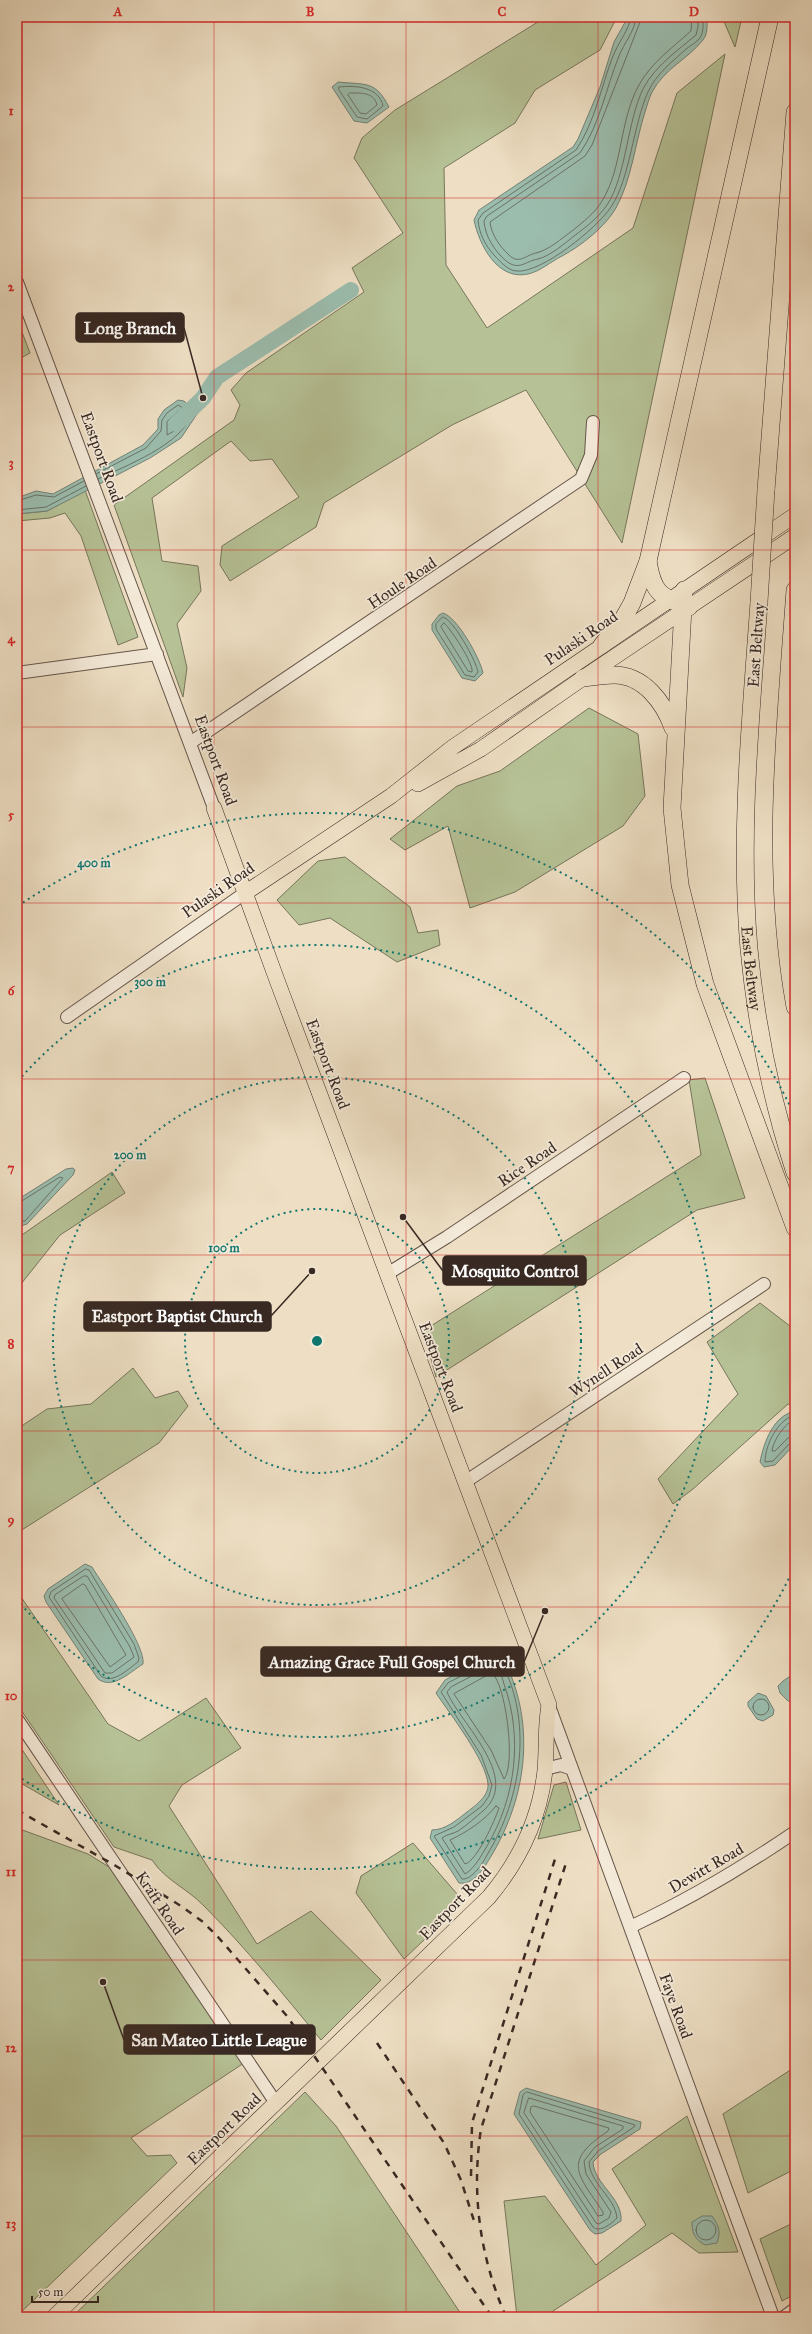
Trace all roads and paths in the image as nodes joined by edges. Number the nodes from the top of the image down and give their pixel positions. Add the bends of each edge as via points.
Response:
1 (770, 17) edge
2 (795, 112) edge
3 (17, 282) edge
4 (592, 422) dead end
5 (795, 515) edge
6 (795, 536) edge
7 (648, 561) junction
8 (795, 590) edge
9 (681, 603) junction
10 (602, 645) junction
11 (157, 654) junction
12 (17, 673) edge
13 (583, 678) junction
14 (674, 734) junction
15 (190, 743) junction
16 (392, 796) junction
17 (214, 808) joint
18 (245, 893) junction
19 (795, 1007) edge
20 (67, 1017) dead end
21 (684, 1078) dead end
22 (795, 1173) edge
23 (795, 1228) edge
24 (387, 1274) junction
25 (764, 1284) dead end
26 (465, 1482) junction
27 (549, 1705) junction
28 (17, 1719) edge
29 (545, 1769) junction
30 (572, 1769) junction
31 (795, 1832) edge
32 (630, 1927) junction
33 (276, 2103) junction
34 (795, 2309) edge
35 (54, 2317) edge
36 (773, 2317) edge
37 (784, 2317) edge

1 - 7 highway
2 - 22 highway, East Beltway, bridge via 766,490 746,813 749,949 764,1051 784,1139
3 - 11 street, Eastport Road
4 - 15 street, Houle Road via 591,455 586,473 581,480
5 - 9 main road, Pulaski Road
6 - 9 main road, Pulaski Road
7 - 9 highway via 651,581 656,589
7 - 10 highway via 632,603
8 - 19 highway, East Beltway via 781,821 787,962
9 - 10 main road, Pulaski Road
9 - 13 main road, Pulaski Road
9 - 14 highway
10 - 16 main road, Pulaski Road via 453,748
11 - 12 street
11 - 15 street, Eastport Road
13 - 14 highway via 616,675 633,678 649,690 666,709
13 - 16 main road, Pulaski Road via 481,749
14 - 23 highway via 672,808 680,885 705,984
15 - 17 street, Eastport Road
16 - 18 main road, Pulaski Road
17 - 18 main road, Eastport Road
18 - 20 street, Pulaski Road
18 - 24 main road, Eastport Road
21 - 24 street, Rice Road via 447,1237
24 - 26 main road, Eastport Road
25 - 26 street, Wynell Road
26 - 27 main road, Eastport Road
27 - 29 main road, Eastport Road via 546,1720
27 - 30 street, Faye Road
28 - 33 street, Kraft Road
29 - 30 street via 561,1765
29 - 33 main road, Eastport Road via 529,1835 504,1880 473,1914
30 - 32 street, Faye Road
31 - 32 street, Dewitt Road via 707,1888
32 - 36 street, Faye Road
33 - 35 main road, Eastport Road
34 - 37 street

